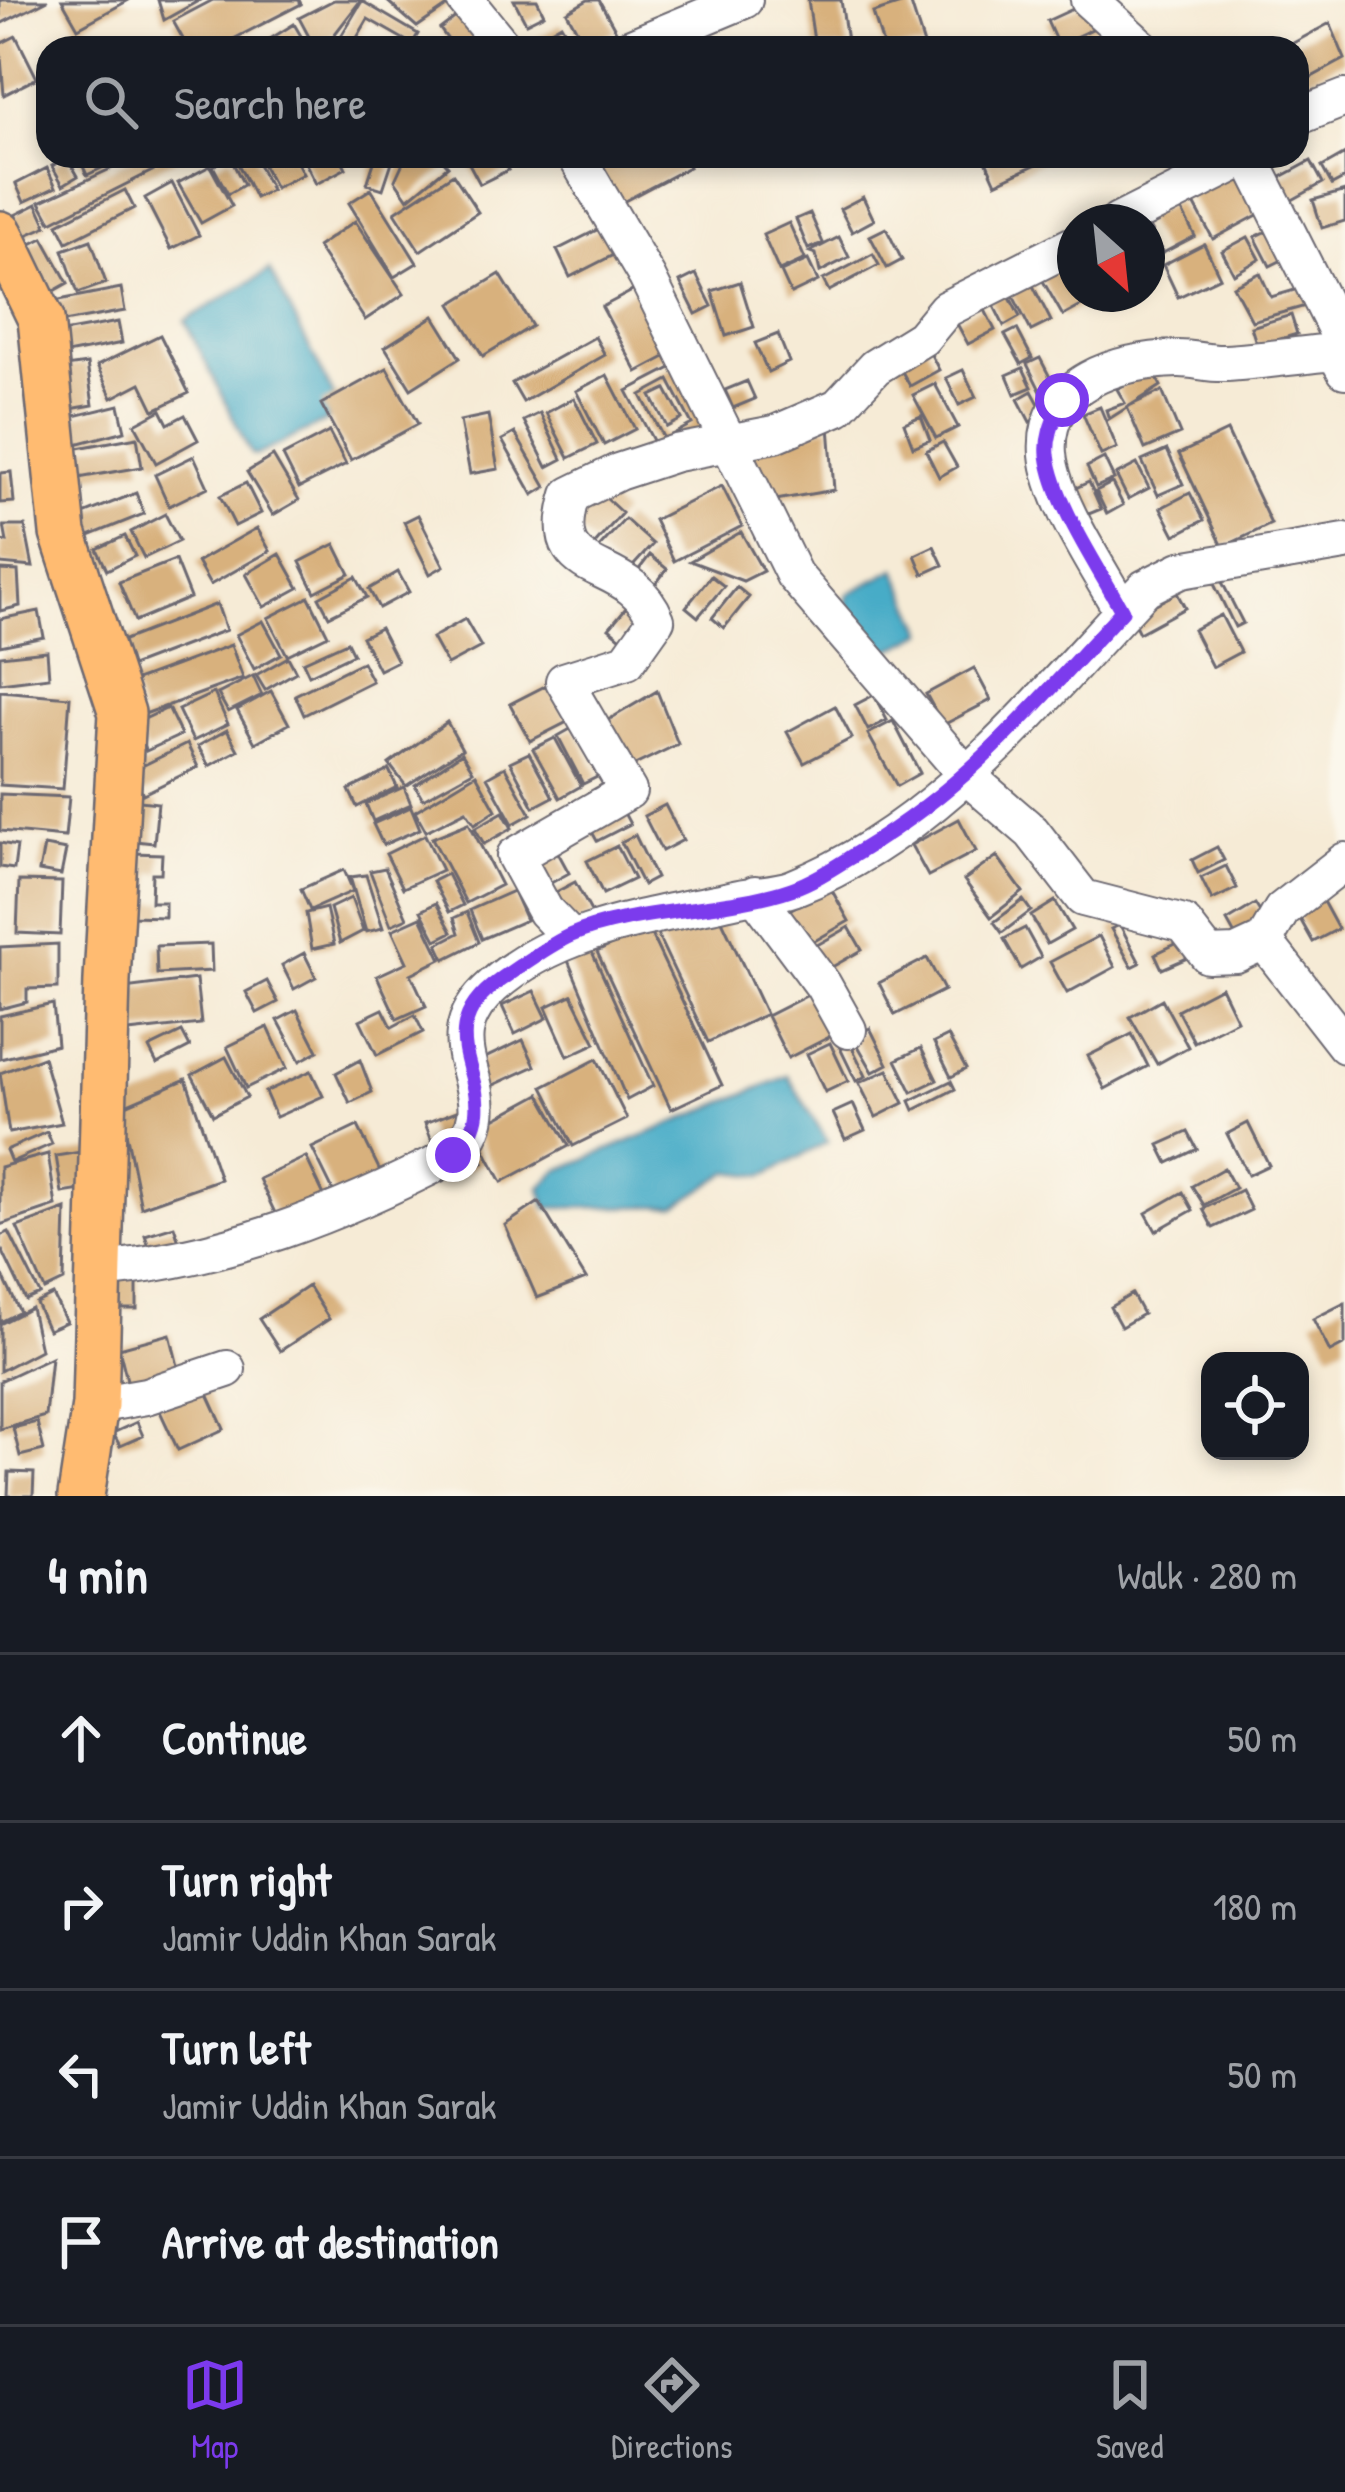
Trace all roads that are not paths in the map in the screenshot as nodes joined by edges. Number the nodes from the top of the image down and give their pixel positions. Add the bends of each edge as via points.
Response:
1 (465, 0) edge
2 (744, 0) edge
3 (1089, 0) edge
4 (494, 36) edge
5 (658, 36) edge
6 (1129, 36) edge
7 (1345, 98) edge
8 (1309, 112) edge
9 (583, 168) edge
10 (1225, 168) edge
11 (1255, 168) edge
12 (1154, 204) edge
13 (0, 234) edge
14 (1057, 253) edge
15 (1340, 361) edge
16 (728, 443) junction
17 (1345, 542) edge
18 (1122, 611) junction
19 (968, 777) junction
20 (1345, 862) edge
21 (755, 894) junction
22 (569, 936) junction
23 (1264, 941) junction
24 (848, 1030) dead end
25 (1345, 1045) edge
26 (97, 1270) junction
27 (227, 1369) dead end
28 (95, 1405) junction
29 (81, 1496) edge

1 - 4 street
2 - 5 street
3 - 6 street
7 - 8 street
9 - 16 street
10 - 12 street
11 - 15 street via 1338,333
13 - 26 main road via 41,320 63,532 122,713
14 - 16 street via 946,309 838,407 775,434
15 - 18 street via 1178,359 1090,376 1062,400 1048,458
16 - 19 street via 794,575
16 - 22 street via 618,472 571,495 562,523 568,545 581,562 635,585 656,620 627,661 564,681 628,791 515,856
17 - 18 street via 1181,570 1144,588
18 - 19 street
19 - 21 street via 826,873
19 - 23 street via 1032,832 1083,898 1184,924 1208,955
20 - 23 street via 1282,910
21 - 22 street
21 - 24 street
22 - 26 street via 474,1005 461,1045 481,1109 472,1137 453,1155 275,1235 158,1265
23 - 25 street
26 - 28 main road
27 - 28 street
28 - 29 main road

